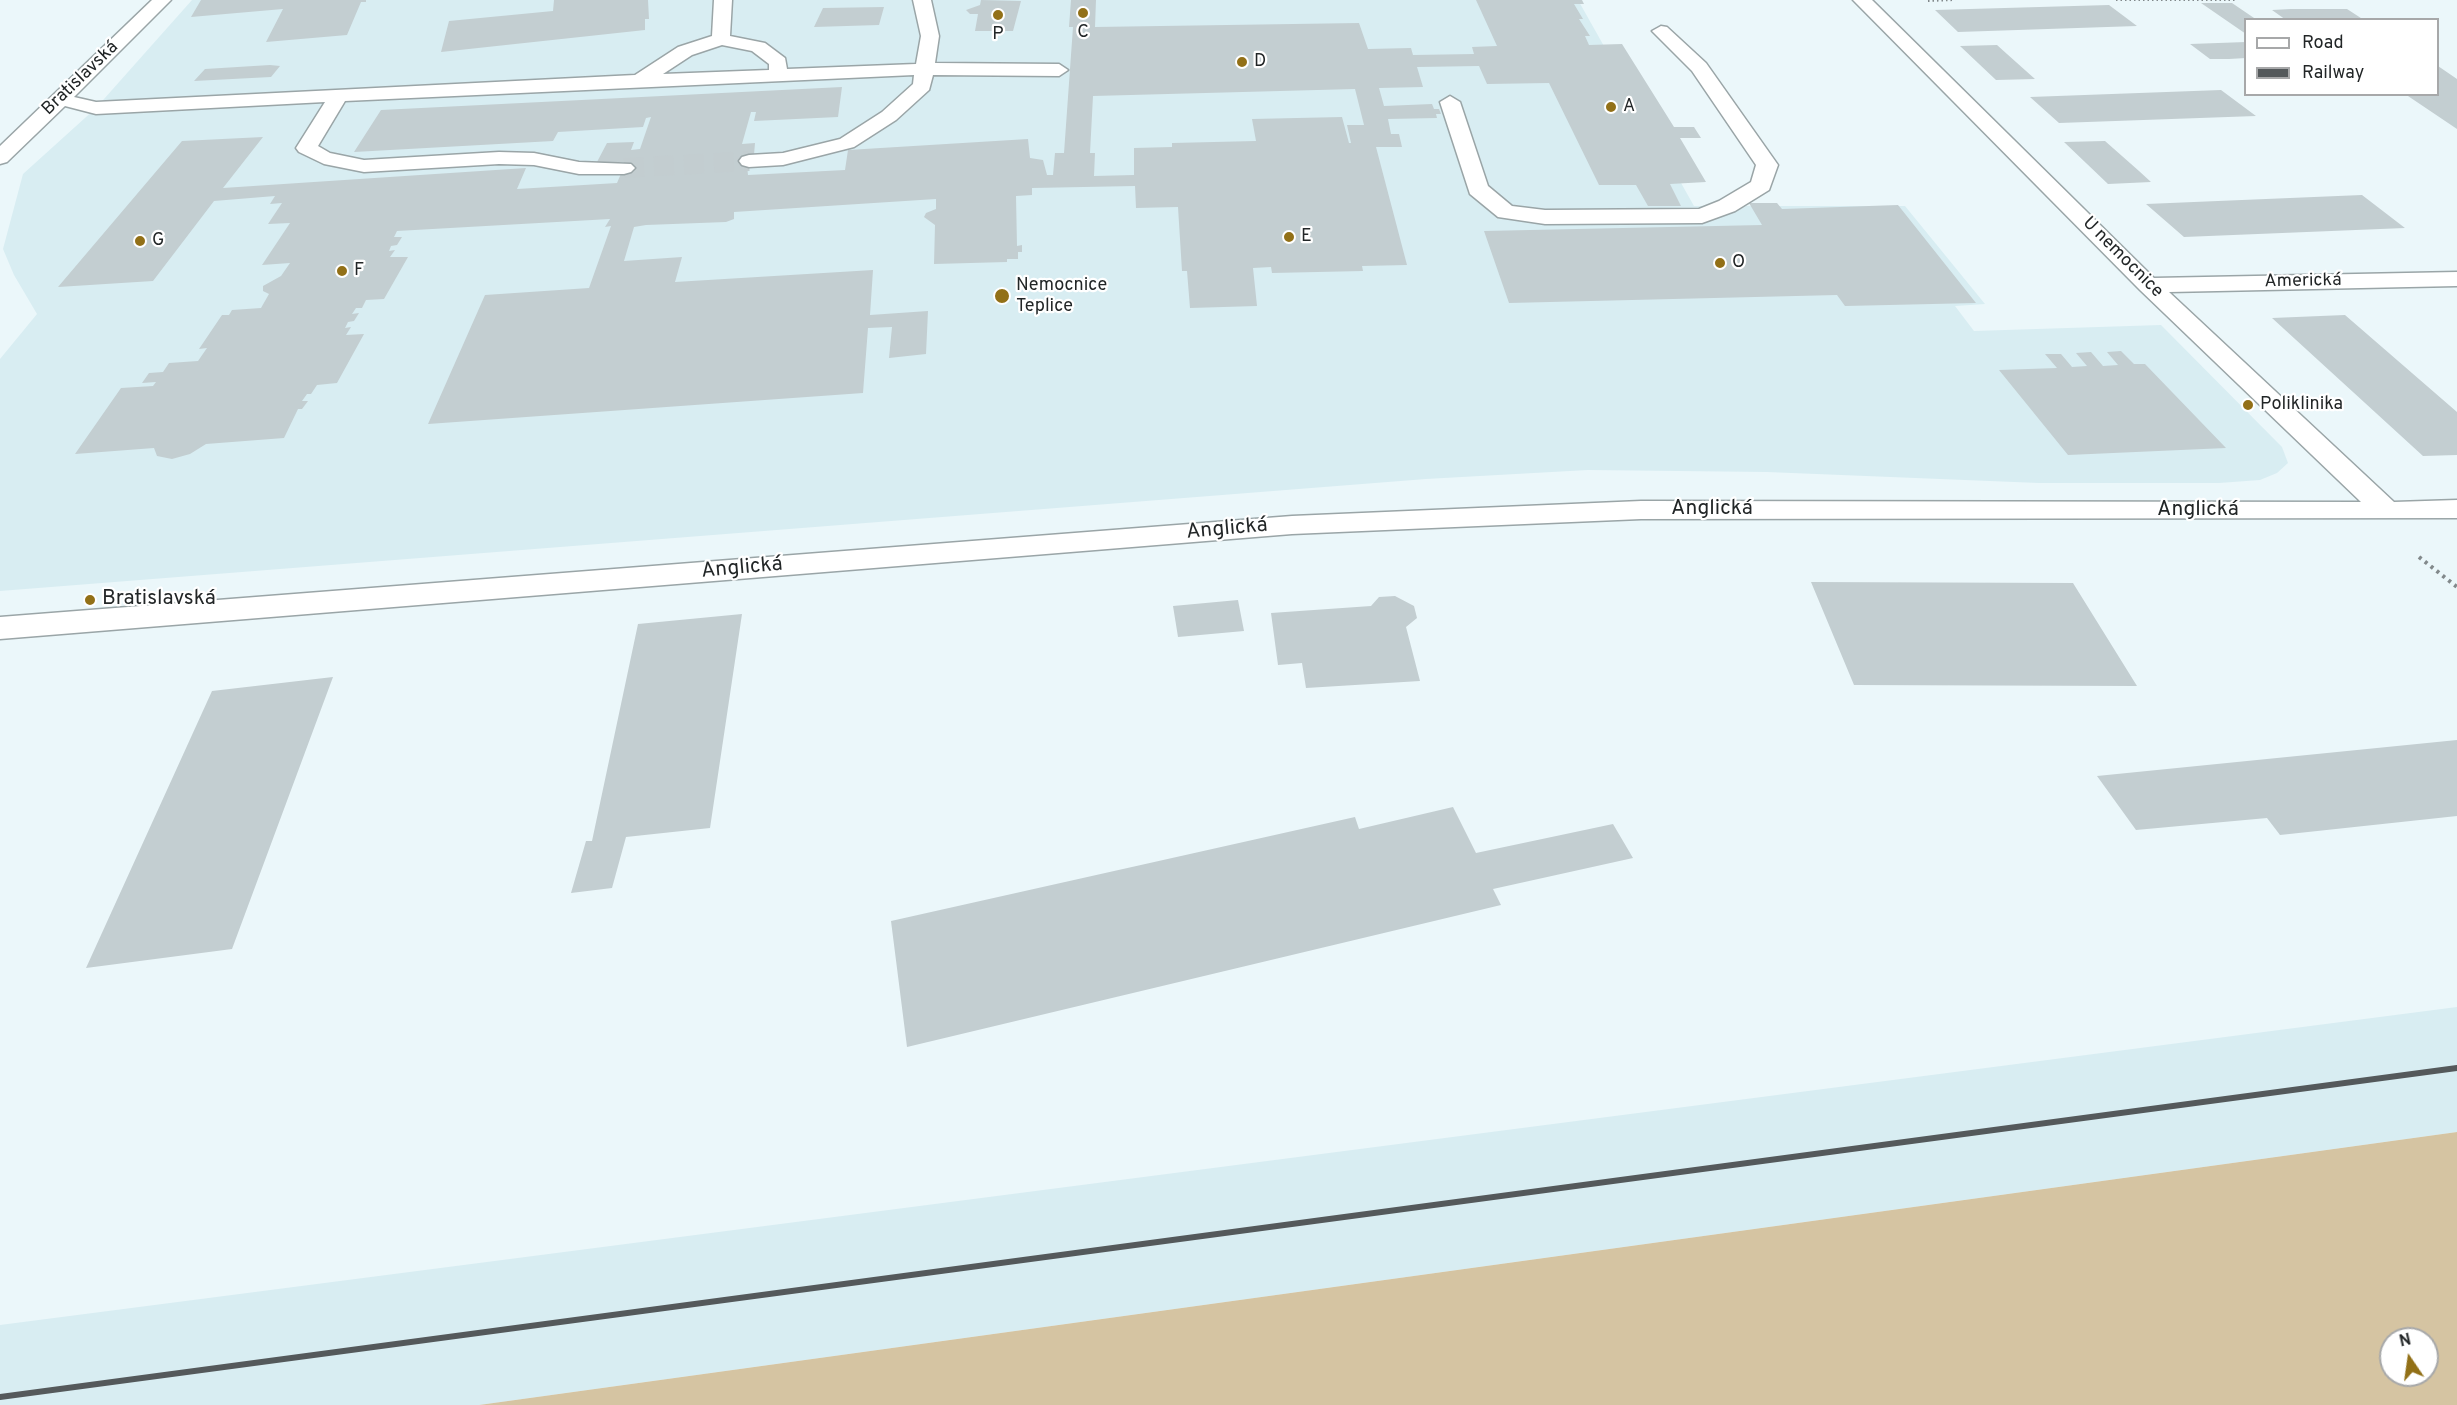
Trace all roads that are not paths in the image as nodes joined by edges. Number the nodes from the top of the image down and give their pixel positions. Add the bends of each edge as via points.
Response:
1 (162, 0) edge
2 (723, 0) edge
3 (922, 0) edge
4 (1862, 0) edge
5 (1661, 31) dead end
6 (721, 39) junction
7 (926, 69) junction
8 (1059, 70) dead end
9 (778, 75) junction
10 (640, 81) junction
11 (339, 96) junction
12 (60, 99) junction
13 (1450, 102) dead end
14 (0, 158) edge
15 (748, 161) tunnel mouth
16 (624, 168) tunnel mouth
17 (2457, 279) edge
18 (2148, 285) junction
19 (2457, 509) edge
20 (2387, 511) junction
21 (0, 628) edge

1 - 12 street, Bratislavská
2 - 6 street
3 - 7 street via 930,36
4 - 18 street, U nemocnice
5 - 13 street via 1699,67 1767,165 1761,185 1702,216 1545,217 1506,212 1478,189
6 - 9 street via 758,47 778,62
6 - 10 street via 685,51
7 - 8 street
7 - 9 street
7 - 15 street via 922,86 890,116 846,144 783,159
9 - 10 street
10 - 11 street
11 - 12 street via 96,108
11 - 16 street via 306,148 324,158 363,166 500,158 534,159 579,168
12 - 14 street, Bratislavská
17 - 18 street, Americká
18 - 20 street, U nemocnice
19 - 20 street, Anglická
20 - 21 street, Anglická via 1641,510 1292,525

